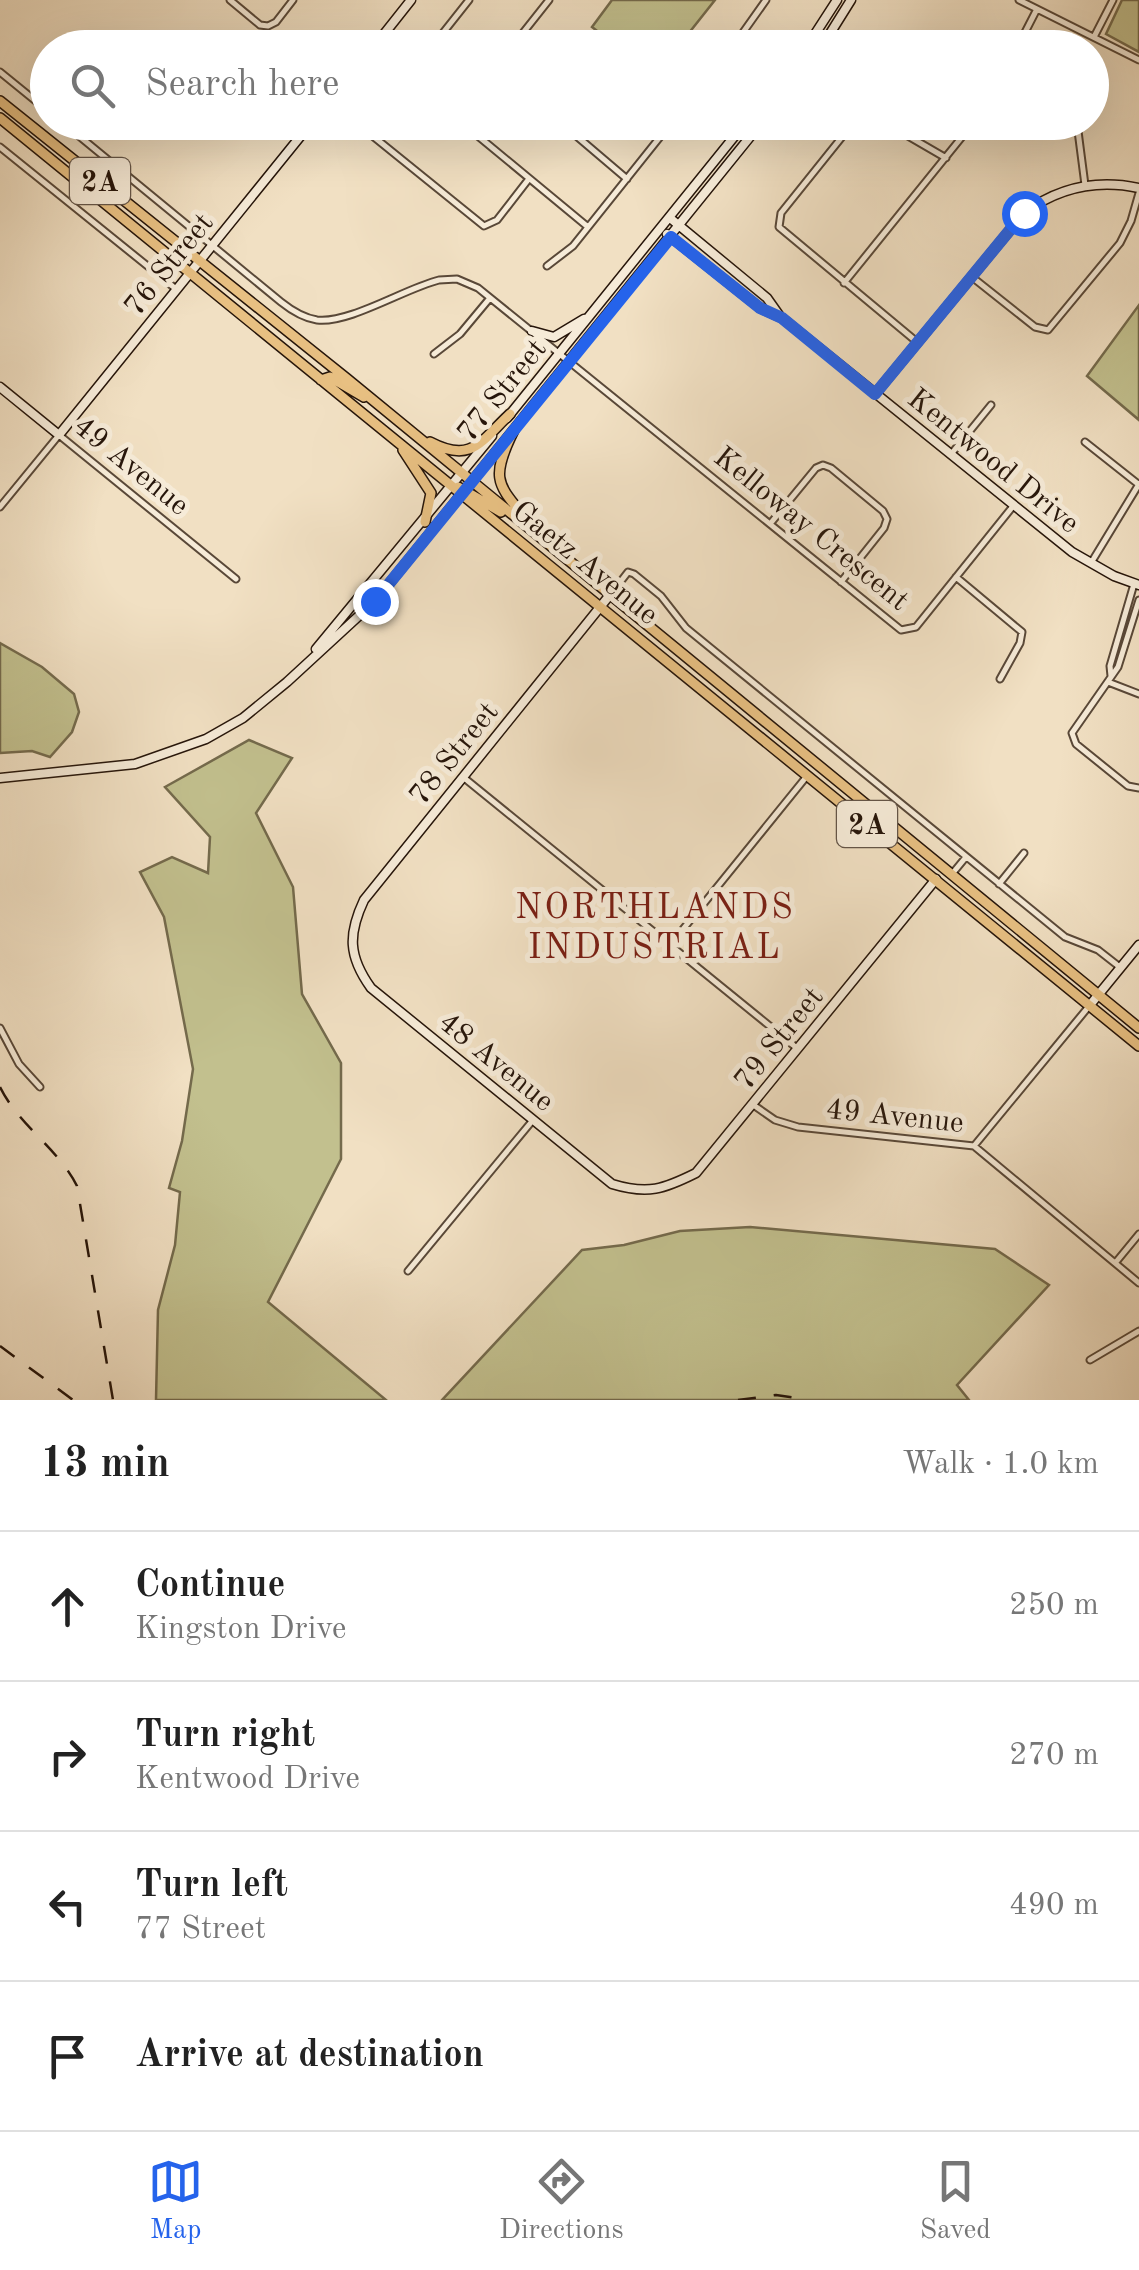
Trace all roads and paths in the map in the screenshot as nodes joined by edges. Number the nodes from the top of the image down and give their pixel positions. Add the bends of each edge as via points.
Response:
1 (230, 0) edge
2 (293, 0) edge
3 (412, 0) edge
4 (470, 0) edge
5 (766, 0) edge
6 (837, 0) edge
7 (851, 0) edge
8 (1020, 0) edge
9 (1113, 0) edge
10 (546, 1) edge
11 (1037, 8) junction
12 (388, 30) edge
13 (446, 30) edge
14 (524, 30) edge
15 (745, 30) edge
16 (818, 30) edge
17 (832, 30) edge
18 (1026, 30) edge
19 (1079, 30) edge
20 (1098, 30) edge
21 (1109, 45) edge
22 (1139, 60) edge
23 (0, 72) edge
24 (30, 96) edge
25 (0, 100) edge
26 (0, 118) edge
27 (30, 124) edge
28 (49, 140) edge
29 (84, 140) edge
30 (298, 140) edge
31 (378, 140) edge
32 (482, 140) edge
33 (581, 140) edge
34 (659, 140) edge
35 (731, 140) edge
36 (746, 140) edge
37 (840, 140) edge
38 (915, 140) edge
39 (960, 140) edge
40 (1079, 140) edge
41 (0, 147) edge
42 (946, 158) junction
43 (627, 179) junction
44 (528, 180) junction
45 (1085, 185) junction
46 (1139, 190) edge
47 (674, 222) junction
48 (588, 228) junction
49 (660, 230) junction
50 (671, 237) junction
51 (213, 245) junction
52 (199, 262) junction
53 (548, 266) dead end
54 (189, 274) junction
55 (970, 276) junction
56 (844, 283) junction
57 (176, 290) junction
58 (490, 298) junction
59 (592, 314) junction
60 (782, 318) junction
61 (532, 331) junction
62 (917, 342) junction
63 (434, 354) dead end
64 (559, 354) junction
65 (570, 362) junction
66 (321, 380) junction
67 (0, 387) edge
68 (875, 394) junction
69 (375, 402) junction
70 (990, 405) dead end
71 (510, 414) junction
72 (409, 430) junction
73 (514, 430) junction
74 (60, 435) junction
75 (396, 440) junction
76 (1085, 442) dead end
77 (951, 454) junction
78 (463, 474) junction
79 (1139, 484) edge
80 (452, 486) junction
81 (466, 489) junction
82 (1014, 505) junction
83 (0, 507) edge
84 (424, 522) junction
85 (770, 524) junction
86 (544, 542) junction
87 (1090, 564) junction
88 (956, 577) junction
89 (236, 579) dead end
90 (840, 582) junction
91 (1137, 585) edge
92 (609, 596) junction
93 (1139, 600) edge
94 (601, 606) junction
95 (1000, 679) dead end
96 (1109, 679) junction
97 (286, 682) junction
98 (1139, 694) edge
99 (463, 776) junction
100 (807, 776) junction
101 (0, 778) edge
102 (1139, 788) edge
103 (1024, 853) dead end
104 (966, 856) junction
105 (951, 875) junction
106 (936, 880) junction
107 (999, 884) junction
108 (670, 945) junction
109 (1139, 945) edge
110 (352, 947) joint
111 (1121, 968) junction
112 (1098, 995) junction
113 (1090, 1005) junction
114 (0, 1028) edge
115 (1139, 1028) edge
116 (1139, 1046) edge
117 (798, 1050) junction
118 (40, 1087) dead end
119 (752, 1104) junction
120 (533, 1120) junction
121 (974, 1146) junction
122 (634, 1191) joint
123 (1139, 1234) edge
124 (1116, 1262) junction
125 (408, 1271) dead end
126 (1139, 1283) edge
127 (1139, 1331) edge
128 (1090, 1360) dead end

1 - 2 street via 265,26
3 - 12 street
4 - 13 street
5 - 15 street
6 - 16 street
7 - 17 street
8 - 11 street
9 - 20 street
10 - 14 street
11 - 18 street
11 - 19 street
21 - 22 street
23 - 24 street
25 - 27 main road, Gaetz Avenue / 2A
26 - 54 main road, Gaetz Avenue / 2A
28 - 52 main road, Gaetz Avenue / 2A
29 - 51 street
30 - 51 street, 76 Street
31 - 44 street via 484,226 497,220
32 - 44 street
33 - 43 street
34 - 43 street
35 - 47 street
36 - 47 street, 77 Street
37 - 56 street via 778,222
38 - 42 street
39 - 42 street
40 - 45 street
41 - 57 street
42 - 56 street
43 - 48 street
44 - 48 street
45 - 46 street
45 - 55 street via 1024,213
46 - 55 street via 1120,243 1048,330 1034,327
47 - 49 street, 77 Street
47 - 50 street, 77 Street
47 - 60 street, Kentwood Drive
48 - 53 street
49 - 50 street, Kentwood Drive
49 - 59 street, 77 Street
50 - 60 street, Kentwood Drive
50 - 65 street, 77 Street
51 - 52 street, 76 Street
51 - 58 street, Kelloway Crescent via 290,308 316,320 340,318 439,280 464,281
52 - 54 street, 76 Street
52 - 69 main road, Gaetz Avenue / 2A
54 - 57 street, 76 Street
54 - 66 main road, Gaetz Avenue / 2A
55 - 62 street
56 - 62 street
57 - 74 street, 76 Street
58 - 61 street, Kelloway Crescent
58 - 63 street
59 - 61 street via 559,336
59 - 64 street, 77 Street
60 - 68 street, Kentwood Drive
61 - 64 street, Kelloway Crescent
62 - 68 street
64 - 65 street, Kelloway Crescent
64 - 71 street, 77 Street
65 - 73 street, 77 Street
65 - 85 street, Kelloway Crescent
66 - 69 main road via 330,376
66 - 75 main road, Gaetz Avenue / 2A
67 - 74 street, 49 Avenue
68 - 77 street, Kentwood Drive
69 - 72 main road, Gaetz Avenue / 2A
70 - 77 street
71 - 72 main road via 458,453
71 - 78 street, 77 Street
72 - 78 main road, Gaetz Avenue / 2A
73 - 81 street, 77 Street
73 - 86 main road via 498,476
74 - 83 street
74 - 89 street, 49 Avenue
75 - 80 main road, Gaetz Avenue / 2A
75 - 84 main road via 430,490
76 - 79 street
77 - 82 street, Kentwood Drive
78 - 80 street, 77 Street
78 - 81 main road, Gaetz Avenue / 2A
79 - 87 street
80 - 81 main road, Gaetz Avenue / 2A
80 - 84 street, 77 Street
81 - 86 main road, Gaetz Avenue / 2A
81 - 94 main road, Gaetz Avenue / 2A
81 - 97 street, 77 Street via 375,601
82 - 87 street, Kentwood Drive
82 - 88 street, Kelloway Crescent
84 - 97 street, 77 Street
85 - 90 street, Kelloway Crescent
85 - 90 street via 816,468 831,468 883,511 884,528
86 - 92 main road, Gaetz Avenue / 2A
87 - 91 street, Kentwood Drive
88 - 90 street, Kelloway Crescent via 908,632
88 - 95 street via 1022,632
91 - 96 street
92 - 94 street, 78 Street
92 - 104 street, Gaetz Avenue via 628,572 634,574 686,628
92 - 105 main road, Gaetz Avenue / 2A
93 - 96 street
94 - 99 street, 78 Street
94 - 100 main road, Gaetz Avenue / 2A
96 - 98 street
96 - 102 street via 1072,736 1128,786
97 - 101 street, 77 Street via 206,740 135,764
99 - 108 street
99 - 110 street, 78 Street via 364,900
100 - 106 main road, Gaetz Avenue / 2A
100 - 108 street
103 - 107 street
104 - 105 street
104 - 107 street, Gaetz Avenue
105 - 112 main road, Gaetz Avenue / 2A
106 - 113 main road, Gaetz Avenue / 2A
106 - 117 street, 79 Street
107 - 111 street, Gaetz Avenue via 1069,940
108 - 117 street
109 - 111 street
110 - 120 street, 48 Avenue via 372,988
111 - 112 street
112 - 113 street
112 - 115 main road, Gaetz Avenue / 2A
113 - 116 main road, Gaetz Avenue / 2A
113 - 121 street
114 - 118 street
117 - 119 street, 79 Street
119 - 121 street, 49 Avenue via 798,1127
119 - 122 street, 79 Street via 696,1173 664,1189
120 - 122 street, 48 Avenue via 612,1184
120 - 125 street
121 - 124 street, 49 Avenue
123 - 124 street
124 - 126 street, 49 Avenue
127 - 128 street

